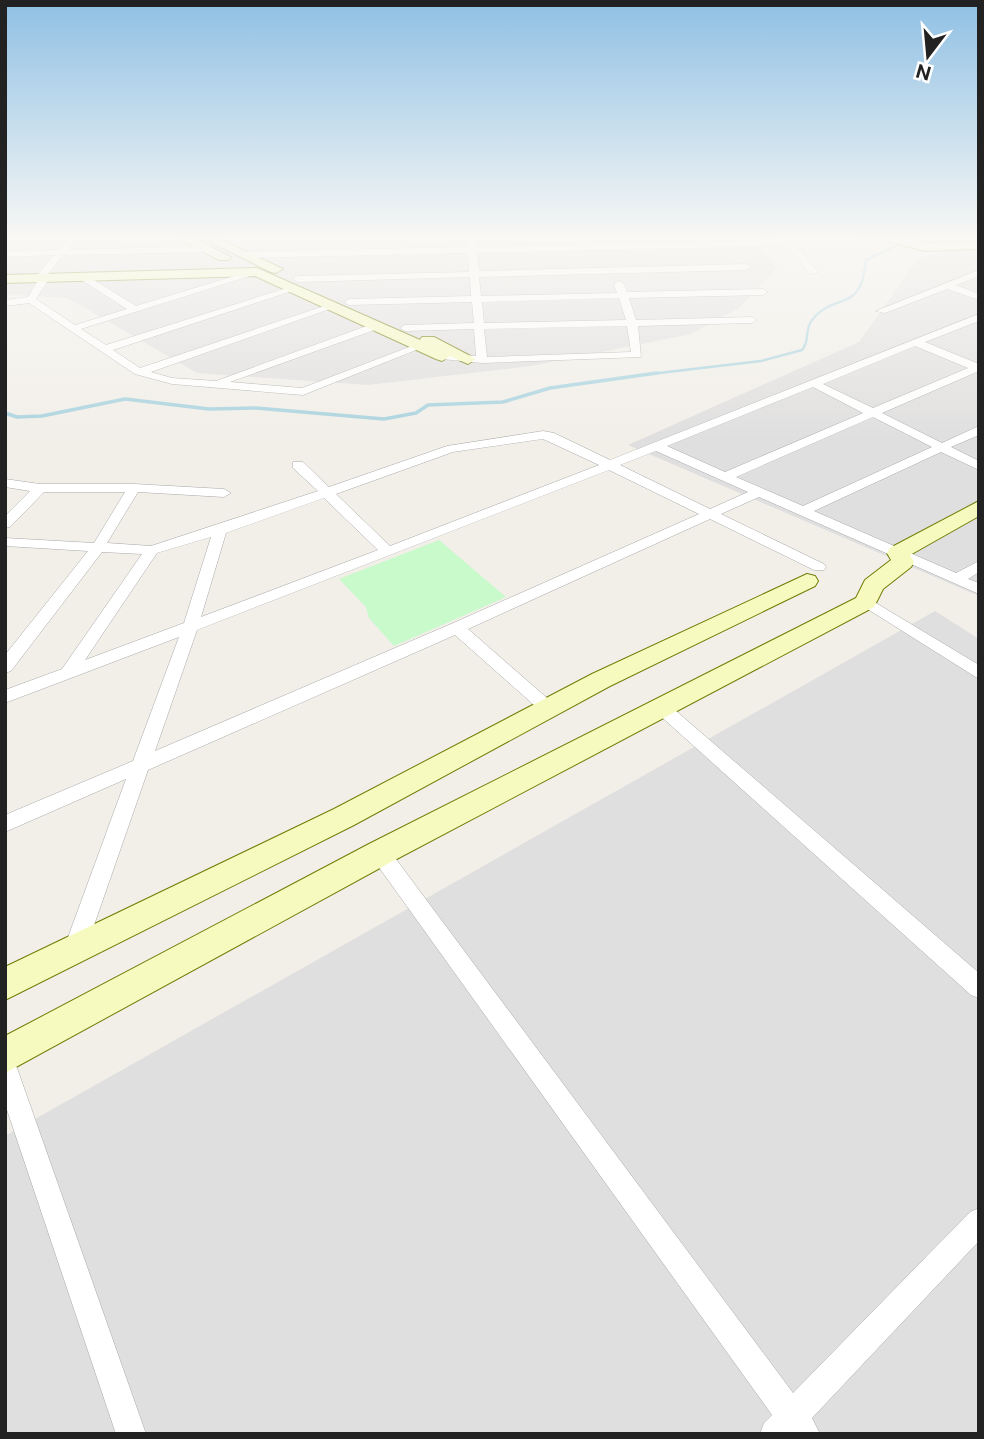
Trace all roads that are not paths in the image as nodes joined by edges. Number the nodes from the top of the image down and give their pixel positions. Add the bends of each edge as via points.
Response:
1 (40, 306) edge
2 (129, 306) edge
3 (143, 306) edge
4 (231, 306) edge
5 (335, 306) edge
6 (344, 306) edge
7 (347, 306) edge
8 (478, 306) edge
9 (626, 306) edge
10 (891, 306) edge
11 (134, 309) junction
12 (881, 310) dead end
13 (979, 317) edge
14 (752, 320) dead end
15 (632, 323) junction
16 (376, 326) junction
17 (480, 326) junction
18 (74, 328) junction
19 (405, 328) junction
20 (914, 342) junction
21 (421, 346) junction
22 (106, 349) junction
23 (442, 356) joint
24 (475, 360) junction
25 (978, 368) edge
26 (139, 372) junction
27 (813, 383) junction
28 (215, 384) junction
29 (874, 413) junction
30 (979, 430) edge
31 (654, 446) junction
32 (943, 448) junction
33 (298, 465) dead end
34 (610, 466) junction
35 (979, 466) edge
36 (727, 476) junction
37 (5, 483) edge
38 (40, 488) junction
39 (134, 488) junction
40 (761, 491) junction
41 (224, 493) dead end
42 (326, 494) junction
43 (979, 507) edge
44 (803, 511) junction
45 (707, 514) junction
46 (5, 524) edge
47 (220, 530) junction
48 (5, 542) edge
49 (95, 549) junction
50 (152, 551) junction
51 (388, 552) junction
52 (898, 553) junction
53 (979, 565) edge
54 (813, 574) joint
55 (957, 579) junction
56 (979, 589) edge
57 (866, 602) junction
58 (190, 628) junction
59 (457, 628) junction
60 (5, 667) edge
61 (69, 671) junction
62 (979, 673) edge
63 (5, 697) edge
64 (662, 708) junction
65 (549, 709) junction
66 (141, 765) junction
67 (5, 824) edge
68 (380, 853) junction
69 (74, 951) junction
70 (5, 984) edge
71 (979, 988) edge
72 (5, 1055) edge
73 (5, 1068) edge
74 (979, 1221) edge
75 (791, 1428) edge
76 (131, 1434) edge

1 - 18 street
2 - 11 street
3 - 11 street
4 - 22 street
5 - 26 street
6 - 16 street
7 - 19 street
8 - 17 street
9 - 15 street
10 - 12 street
11 - 18 street
13 - 20 street
14 - 15 street
15 - 17 street
15 - 24 street via 637,355
16 - 21 street
16 - 28 street
17 - 19 street
17 - 24 street
18 - 22 street
19 - 24 street
20 - 25 street
20 - 27 street
21 - 23 street
21 - 28 street via 303,393
22 - 26 street
23 - 24 street
25 - 29 street
26 - 28 street via 172,381
27 - 29 street
27 - 31 street
29 - 32 street
29 - 36 street
30 - 32 street
31 - 34 street
31 - 36 street
32 - 35 street
32 - 44 street
33 - 42 street
34 - 42 street via 542,435 452,449
34 - 45 street
34 - 51 street
36 - 40 street
37 - 38 street
38 - 39 street
38 - 46 street
39 - 41 street
39 - 49 street
40 - 44 street
40 - 45 street
42 - 47 street
42 - 51 street
43 - 52 street
44 - 52 street
45 - 54 street
45 - 59 street
47 - 50 street
47 - 58 street
48 - 49 street
49 - 50 street
49 - 60 street
50 - 61 street
51 - 58 street
52 - 55 street
52 - 57 street via 903,562 873,585
53 - 55 street
54 - 65 street
55 - 56 street
57 - 62 street
57 - 64 street
58 - 61 street
58 - 66 street
59 - 65 street
59 - 66 street
61 - 63 street
64 - 68 street
64 - 71 street
65 - 69 street
66 - 67 street
66 - 69 street
68 - 72 street
68 - 75 street
69 - 70 street
73 - 76 street
74 - 75 street

